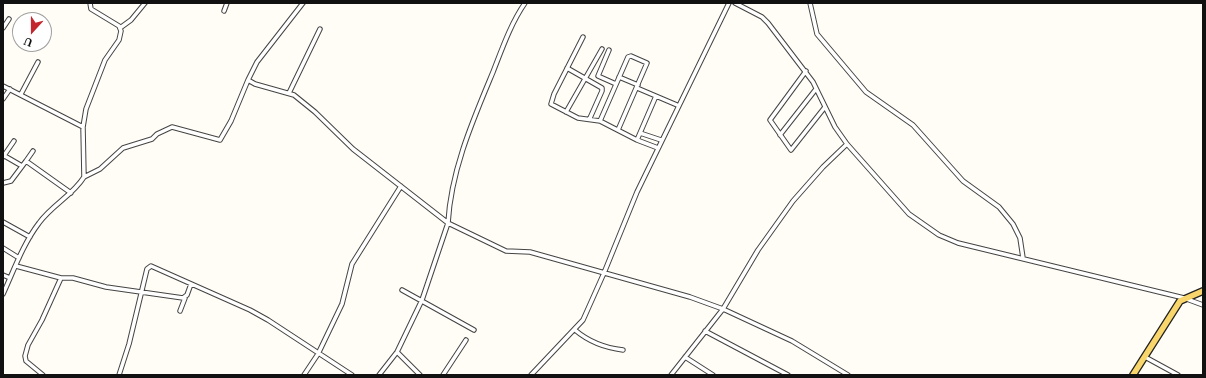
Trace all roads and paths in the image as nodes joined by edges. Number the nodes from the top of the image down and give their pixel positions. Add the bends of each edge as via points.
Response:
1 (90, 3) edge
2 (145, 3) edge
3 (227, 3) edge
4 (302, 3) edge
5 (525, 3) edge
6 (728, 3) edge
7 (734, 3) edge
8 (810, 3) edge
9 (224, 11) dead end
10 (9, 19) dead end
11 (3, 28) edge
12 (120, 28) junction
13 (320, 29) dead end
14 (583, 37) dead end
15 (602, 49) dead end
16 (608, 50) dead end
17 (38, 62) dead end
18 (567, 68) junction
19 (806, 71) junction
20 (619, 77) junction
21 (586, 78) junction
22 (248, 80) junction
23 (616, 84) junction
24 (3, 86) edge
25 (638, 87) junction
26 (10, 89) junction
27 (816, 89) junction
28 (289, 93) junction
29 (21, 94) junction
30 (656, 96) junction
31 (3, 99) edge
32 (677, 105) junction
33 (825, 106) junction
34 (566, 112) junction
35 (590, 118) junction
36 (600, 121) junction
37 (83, 127) junction
38 (618, 130) junction
39 (640, 133) junction
40 (780, 135) junction
41 (637, 140) junction
42 (661, 140) junction
43 (14, 141) dead end
44 (847, 144) junction
45 (658, 148) junction
46 (33, 151) dead end
47 (3, 156) edge
48 (26, 160) junction
49 (22, 166) junction
50 (84, 177) junction
51 (3, 183) edge
52 (401, 186) junction
53 (71, 193) junction
54 (3, 222) edge
55 (448, 223) junction
56 (30, 237) junction
57 (3, 248) edge
58 (19, 258) junction
59 (1023, 258) junction
60 (16, 266) junction
61 (604, 273) junction
62 (3, 275) edge
63 (10, 278) junction
64 (61, 278) junction
65 (191, 284) junction
66 (402, 290) dead end
67 (1203, 291) edge
68 (142, 293) junction
69 (3, 294) edge
70 (185, 298) junction
71 (1184, 298) junction
72 (422, 300) junction
73 (1203, 305) edge
74 (723, 309) junction
75 (180, 311) dead end
76 (474, 330) dead end
77 (575, 330) junction
78 (705, 331) junction
79 (466, 340) dead end
80 (622, 350) dead end
81 (397, 352) junction
82 (318, 354) junction
83 (685, 357) junction
84 (1145, 357) junction
85 (43, 375) edge
86 (119, 375) edge
87 (304, 375) edge
88 (352, 375) edge
89 (378, 375) edge
90 (420, 375) edge
91 (444, 375) edge
92 (531, 375) edge
93 (671, 375) edge
94 (713, 375) edge
95 (788, 375) edge
96 (848, 375) edge
97 (1133, 375) edge
98 (1178, 375) edge

1 - 12 street via 92,9
2 - 12 street via 131,20
3 - 9 street
4 - 22 street via 257,62
5 - 55 street via 499,56 464,146 451,194
6 - 32 street
7 - 19 street via 762,17
8 - 59 street via 817,34 866,92 913,125 963,181 999,207 1020,238
10 - 11 street
12 - 37 street via 119,40 105,60 89,96
13 - 28 street
14 - 18 street
15 - 21 street
16 - 23 street via 598,76
17 - 29 street
18 - 21 street
18 - 34 street via 551,101 551,104
19 - 27 street
19 - 40 street via 770,120
20 - 23 street
20 - 25 street
20 - 25 street via 630,56 647,63
21 - 34 street
21 - 35 street via 602,89
22 - 28 street
22 - 50 street via 220,140 172,127 152,139 123,148 100,169
23 - 36 street
24 - 26 street
25 - 30 street
25 - 38 street
26 - 29 street
26 - 31 street
27 - 33 street
27 - 40 street
28 - 52 street via 315,112 353,149
29 - 37 street
30 - 32 street
30 - 39 street
32 - 42 street
33 - 40 street via 791,150
33 - 44 street
34 - 35 street via 581,119
35 - 36 street
36 - 38 street
37 - 50 street
38 - 41 street
39 - 41 street
39 - 42 street
41 - 45 street
42 - 45 street
43 - 47 street
44 - 59 street via 918,222 958,243
44 - 74 street via 793,201 758,250
45 - 61 street
46 - 48 street
47 - 49 street
48 - 49 street
48 - 53 street
49 - 51 street via 11,181
50 - 53 street
52 - 55 street
52 - 82 street via 352,264 342,304
53 - 56 street via 48,213
54 - 56 street
55 - 61 street via 506,252 530,252
55 - 72 street
56 - 58 street
57 - 58 street
58 - 60 street
59 - 71 street
60 - 63 street
60 - 64 street
61 - 74 street
61 - 77 street via 585,316
62 - 63 street
63 - 69 street
64 - 68 street via 73,278 106,288
64 - 85 street via 25,350 26,362
65 - 68 street via 150,266
65 - 70 street
65 - 82 street via 268,320
66 - 72 street
67 - 71 main road
68 - 70 street
68 - 86 street
70 - 75 street
71 - 73 street
71 - 84 main road
72 - 76 street
72 - 81 street
74 - 78 street
74 - 96 street via 792,341
77 - 80 street via 599,344
77 - 92 street
78 - 83 street
78 - 95 street
79 - 91 street
81 - 89 street
81 - 90 street
82 - 87 street
82 - 88 street
83 - 93 street
83 - 94 street
84 - 97 main road
84 - 98 street

